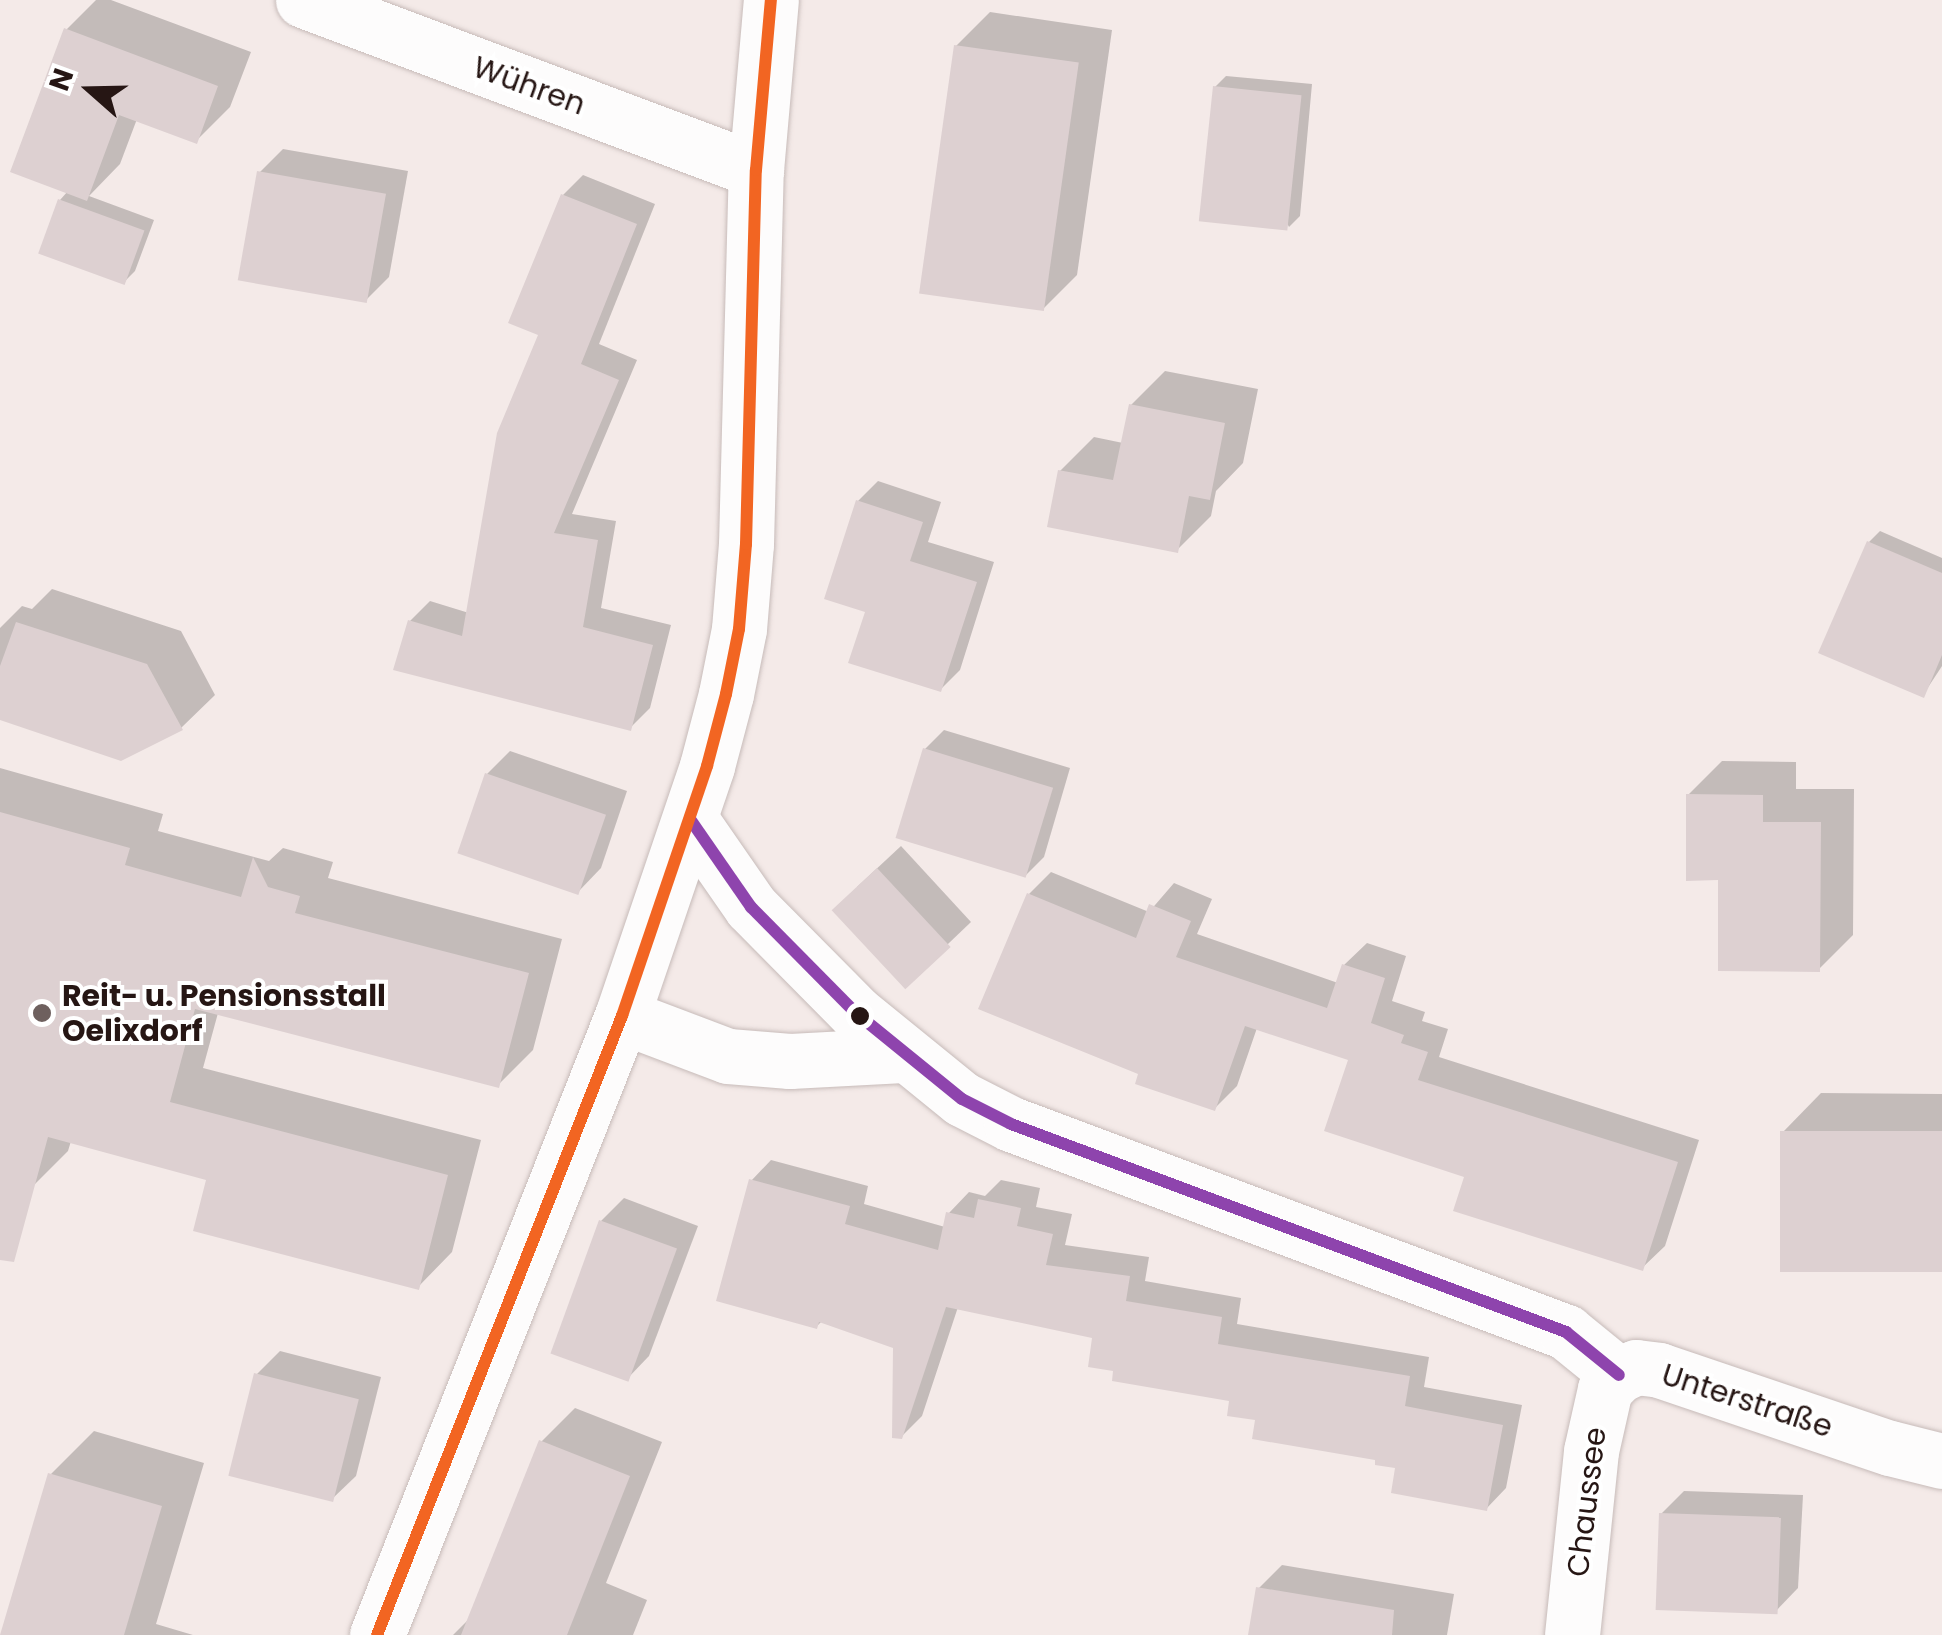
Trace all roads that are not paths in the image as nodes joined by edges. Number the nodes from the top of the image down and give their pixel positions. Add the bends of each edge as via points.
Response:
1 (303, 0) edge
2 (771, 0) edge
3 (756, 170) junction
4 (690, 819) junction
5 (622, 1016) junction
6 (903, 1055) junction
7 (1618, 1375) junction
8 (1942, 1460) edge
9 (377, 1635) edge
10 (1572, 1635) edge

1 - 3 street, Wühren
2 - 3 street
3 - 4 street via 739,629
4 - 5 street
4 - 6 street, Unterstraße via 751,907
5 - 6 street via 728,1056 790,1061
5 - 9 street
6 - 7 street, Unterstraße via 962,1099 1011,1124 1566,1332
7 - 8 street, Unterstraße via 1636,1367 1659,1370
7 - 10 street, Chaussee via 1605,1389 1591,1452

